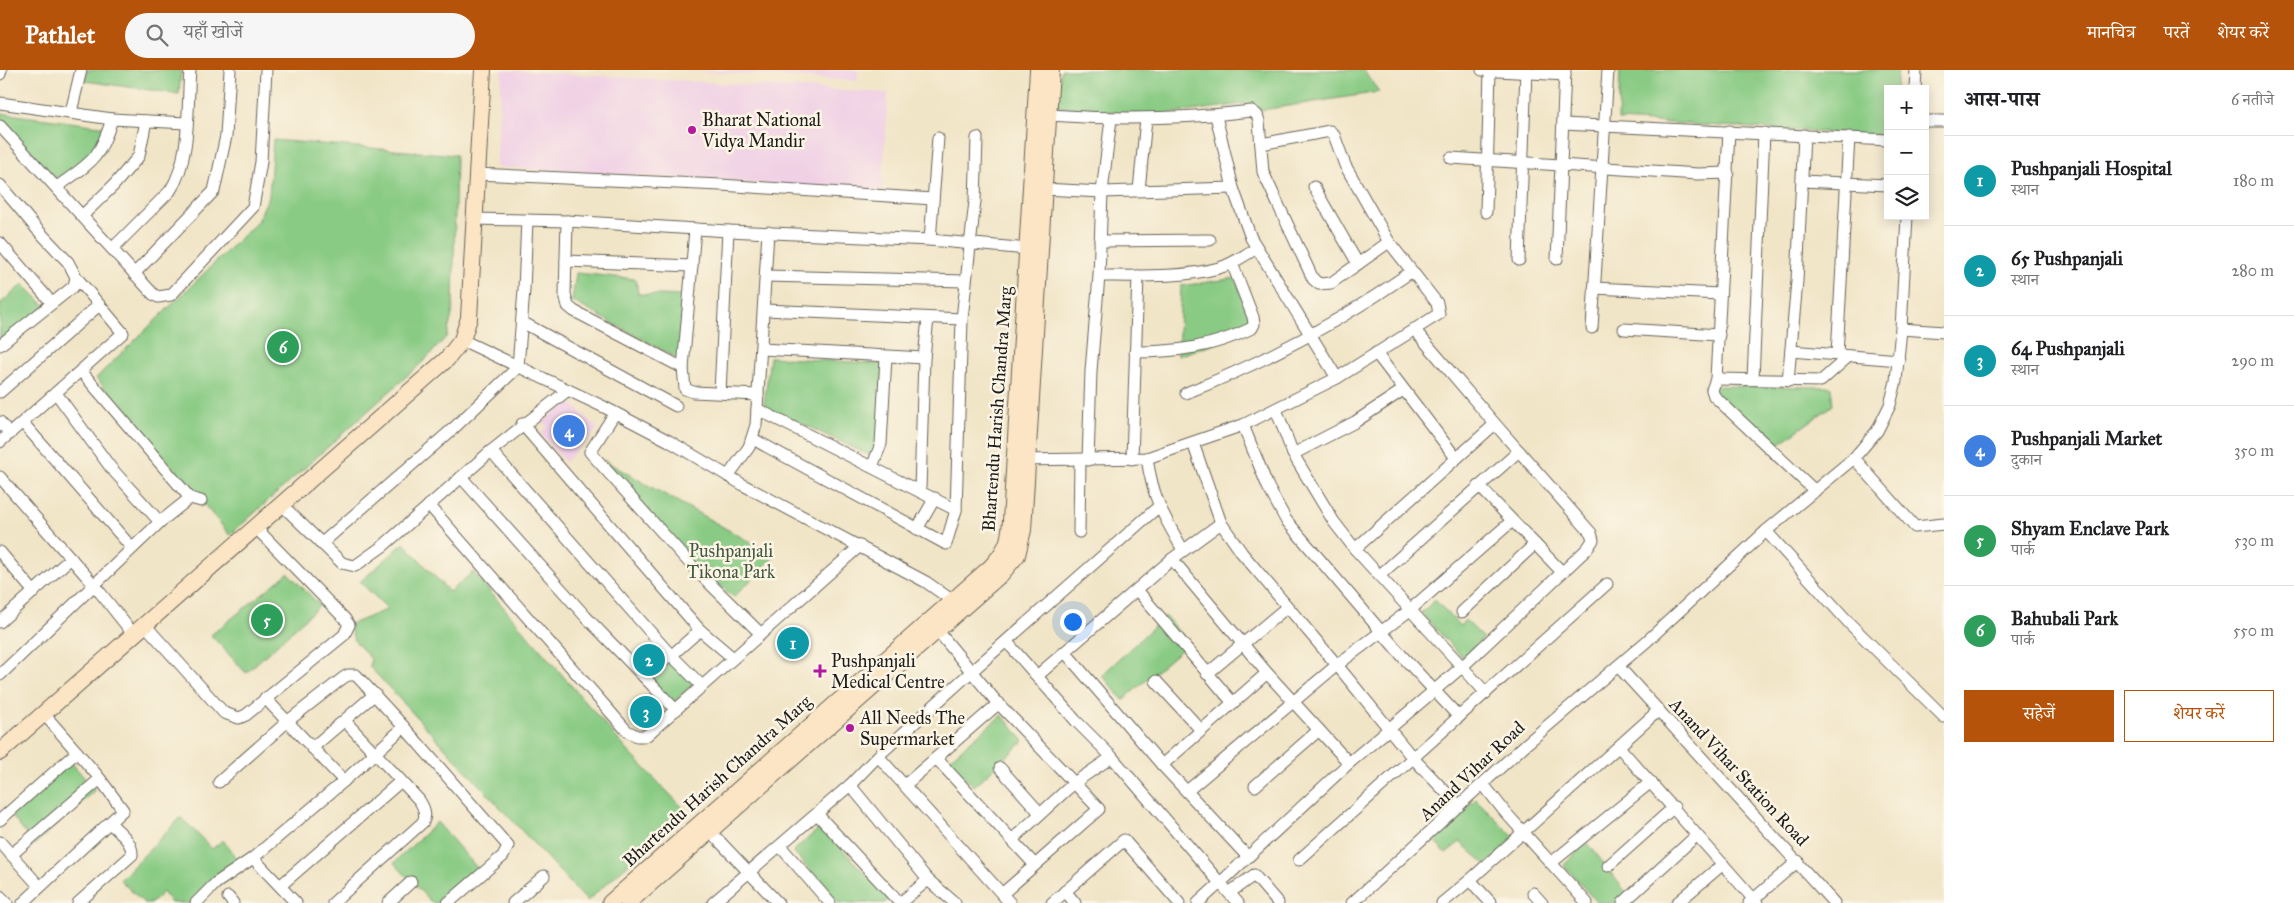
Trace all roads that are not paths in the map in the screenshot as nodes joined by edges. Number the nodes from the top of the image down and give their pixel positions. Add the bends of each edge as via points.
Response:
1 (1, 70) edge
2 (68, 70) edge
3 (190, 70) edge
4 (230, 70) edge
5 (266, 70) edge
6 (482, 70) edge
7 (1038, 70) edge
8 (1051, 70) edge
9 (1486, 70) edge
10 (1608, 70) edge
11 (1916, 70) edge
12 (80, 71) edge
13 (1526, 71) edge
14 (1565, 72) edge
15 (0, 74) edge
16 (1915, 85) edge
17 (0, 103) edge
18 (71, 112) junction
19 (1048, 114) junction
20 (1216, 116) junction
21 (112, 119) junction
22 (1111, 119) junction
23 (1146, 119) junction
24 (1929, 120) edge
25 (146, 121) junction
26 (1944, 121) edge
27 (186, 124) junction
28 (1563, 124) junction
29 (0, 126) edge
30 (1605, 126) junction
31 (1729, 131) junction
32 (1764, 133) junction
33 (1804, 135) junction
34 (1849, 137) junction
35 (938, 138) dead end
36 (977, 138) dead end
37 (1884, 140) edge
38 (1261, 144) junction
39 (1451, 158) dead end
40 (1489, 159) junction
41 (1524, 162) junction
42 (1561, 165) junction
43 (1601, 168) junction
44 (1728, 173) junction
45 (476, 174) junction
46 (1802, 181) junction
47 (1848, 184) junction
48 (0, 185) edge
49 (1884, 185) edge
50 (57, 187) junction
51 (1314, 187) dead end
52 (1233, 188) junction
53 (1043, 189) junction
54 (1139, 190) junction
55 (1102, 192) junction
56 (933, 199) junction
57 (1486, 212) dead end
58 (83, 215) junction
59 (474, 219) junction
60 (527, 220) junction
61 (1907, 220) edge
62 (567, 221) junction
63 (695, 229) junction
64 (728, 231) junction
65 (768, 232) junction
66 (930, 240) junction
67 (1210, 240) dead end
68 (1100, 241) junction
69 (1389, 242) junction
70 (0, 243) edge
71 (971, 244) junction
72 (112, 248) junction
73 (1257, 248) junction
74 (1028, 249) junction
75 (1557, 259) dead end
76 (1519, 260) dead end
77 (566, 261) junction
78 (1232, 263) junction
79 (1358, 264) junction
80 (692, 266) junction
81 (1411, 272) junction
82 (134, 274) junction
83 (766, 276) junction
84 (1099, 276) junction
85 (1138, 276) junction
86 (76, 277) junction
87 (965, 281) junction
88 (1594, 288) junction
89 (1720, 294) junction
90 (51, 302) junction
91 (99, 305) junction
92 (764, 310) junction
93 (928, 318) junction
94 (962, 319) junction
95 (522, 322) junction
96 (1592, 328) dead end
97 (1414, 329) junction
98 (1624, 329) dead end
99 (1901, 329) junction
100 (1944, 332) edge
101 (1309, 335) junction
102 (1719, 335) junction
103 (462, 340) junction
104 (0, 344) edge
105 (762, 349) junction
106 (1791, 351) junction
107 (1135, 352) junction
108 (1376, 353) junction
109 (886, 356) junction
110 (1843, 356) junction
111 (924, 358) junction
112 (1899, 360) junction
113 (518, 367) junction
114 (683, 368) junction
115 (81, 371) junction
116 (1337, 378) junction
117 (1716, 379) junction
118 (1753, 379) junction
119 (1788, 381) junction
120 (568, 390) junction
121 (1403, 390) junction
122 (0, 392) edge
123 (720, 392) junction
124 (56, 393) junction
125 (1186, 393) dead end
126 (758, 395) junction
127 (676, 406) dead end
128 (757, 409) junction
129 (1276, 409) junction
130 (616, 413) junction
131 (0, 422) edge
132 (23, 423) junction
133 (522, 424) junction
134 (1494, 424) junction
135 (1243, 425) junction
136 (10, 434) junction
137 (753, 439) junction
138 (0, 442) edge
139 (1193, 443) junction
140 (491, 451) junction
141 (1519, 451) junction
142 (1294, 454) junction
143 (1147, 458) junction
144 (1456, 458) junction
145 (1854, 458) junction
146 (1132, 459) junction
147 (1021, 460) junction
148 (1084, 460) junction
149 (872, 467) junction
150 (728, 476) junction
151 (0, 477) edge
152 (461, 477) junction
153 (1479, 486) junction
154 (920, 491) junction
155 (1815, 491) junction
156 (935, 498) junction
157 (282, 505) junction
158 (429, 505) junction
159 (1158, 507) junction
160 (956, 510) junction
161 (1512, 521) junction
162 (160, 522) junction
163 (1221, 523) junction
164 (1944, 524) edge
165 (256, 528) junction
166 (917, 530) junction
167 (1766, 531) junction
168 (1078, 532) dead end
169 (321, 544) junction
170 (1535, 544) junction
171 (860, 546) junction
172 (132, 548) junction
173 (1355, 549) junction
174 (1183, 550) junction
175 (0, 552) edge
176 (71, 558) junction
177 (1172, 559) junction
178 (1562, 572) junction
179 (1380, 575) junction
180 (1607, 584) dead end
181 (95, 586) junction
182 (1137, 590) junction
183 (34, 592) junction
184 (953, 600) junction
185 (1287, 608) junction
186 (1410, 610) junction
187 (1462, 612) dead end
188 (0, 622) edge
189 (140, 630) junction
190 (700, 630) junction
191 (937, 630) junction
192 (1381, 632) junction
193 (761, 634) junction
194 (1007, 642) junction
195 (1242, 644) junction
196 (1065, 652) junction
197 (671, 655) junction
198 (734, 658) junction
199 (1338, 665) junction
200 (1463, 666) junction
201 (1618, 666) junction
202 (971, 672) junction
203 (1267, 673) junction
204 (1207, 674) junction
205 (0, 675) edge
206 (1037, 676) junction
207 (644, 677) junction
208 (1156, 681) dead end
209 (702, 686) junction
210 (1434, 691) junction
211 (1486, 692) junction
212 (375, 694) junction
213 (265, 698) junction
214 (999, 703) junction
215 (1233, 703) junction
216 (1295, 703) junction
217 (676, 710) junction
218 (1659, 710) junction
219 (44, 714) junction
220 (1459, 717) junction
221 (1944, 717) edge
222 (288, 721) junction
223 (345, 721) junction
224 (404, 726) junction
225 (1390, 728) junction
226 (1201, 730) junction
227 (1319, 730) junction
228 (1619, 747) junction
229 (312, 748) junction
230 (0, 752) edge
231 (77, 752) junction
232 (376, 752) junction
233 (878, 756) junction
234 (936, 758) junction
235 (1112, 758) junction
236 (1412, 758) junction
237 (1349, 763) junction
238 (1162, 765) junction
239 (1000, 768) dead end
240 (100, 779) junction
241 (401, 781) junction
242 (219, 782) dead end
243 (344, 782) junction
244 (1651, 782) junction
245 (1074, 784) junction
246 (1483, 784) junction
247 (850, 785) junction
248 (905, 785) junction
249 (1255, 786) dead end
250 (1187, 791) junction
251 (1459, 806) junction
252 (1674, 807) junction
253 (1040, 813) junction
254 (817, 814) junction
255 (0, 820) edge
256 (110, 823) junction
257 (705, 826) junction
258 (1524, 834) junction
259 (1697, 835) junction
260 (1013, 840) junction
261 (0, 842) edge
262 (780, 846) junction
263 (11, 855) junction
264 (1248, 856) junction
265 (253, 858) junction
266 (1299, 860) dead end
267 (1798, 862) junction
268 (1551, 863) junction
269 (1723, 864) junction
270 (1035, 865) junction
271 (1608, 866) dead end
272 (748, 873) junction
273 (544, 876) dead end
274 (928, 880) junction
275 (1470, 880) junction
276 (411, 882) dead end
277 (1220, 883) junction
278 (280, 886) junction
279 (40, 887) junction
280 (1065, 890) junction
281 (1229, 893) junction
282 (1533, 893) dead end
283 (1002, 894) junction
284 (0, 896) edge
285 (776, 902) edge
286 (1753, 902) edge
287 (7, 903) edge
288 (23, 903) edge
289 (78, 903) edge
290 (196, 903) edge
291 (296, 903) edge
292 (333, 903) edge
293 (388, 903) edge
294 (448, 903) edge
295 (513, 903) edge
296 (610, 903) edge
297 (628, 903) edge
298 (713, 903) edge
299 (830, 903) edge
300 (900, 903) edge
301 (955, 903) edge
302 (1010, 903) edge
303 (1052, 903) edge
304 (1075, 903) edge
305 (1179, 903) edge
306 (1198, 903) edge
307 (1238, 903) edge
308 (1278, 903) edge
309 (1352, 903) edge
310 (1442, 903) edge
311 (1490, 903) edge
312 (1542, 903) edge
313 (1587, 903) edge
314 (1623, 903) edge
315 (1677, 903) edge
316 (1834, 903) edge

1 - 15 street
2 - 12 street
3 - 27 street
4 - 82 street via 226,136 214,191
5 - 82 street via 261,162 253,207 171,295 158,297
6 - 45 main road
7 - 74 main road, Bhartendu Harish Chandra Marg
8 - 19 main road, Bhartendu Harish Chandra Marg
9 - 13 street
9 - 40 street
10 - 30 street
11 - 16 street
12 - 18 street
13 - 14 street
13 - 41 street
14 - 28 street
17 - 18 street
18 - 21 street
19 - 22 street
19 - 53 main road, Bhartendu Harish Chandra Marg
20 - 23 street
20 - 38 street via 1252,112 1257,115
20 - 52 street
21 - 25 street
21 - 50 street via 94,160
22 - 23 street
22 - 55 street
23 - 54 street
24 - 26 street
25 - 27 street
25 - 58 street via 139,156
27 - 72 street via 176,183
28 - 30 street
28 - 42 street
29 - 50 street
30 - 31 street
30 - 43 street
31 - 32 street
31 - 44 street
32 - 33 street
32 - 118 street
33 - 34 street
33 - 46 street
34 - 37 street
34 - 47 street
35 - 56 street
36 - 71 street
38 - 69 street via 1330,131 1345,165
38 - 79 street via 1263,172 1268,185 1313,278 1318,284 1331,283
39 - 40 street
40 - 41 street
40 - 57 street
41 - 42 street
41 - 76 street
42 - 43 street
42 - 75 street
43 - 44 street
43 - 88 street
44 - 89 street
45 - 56 street
45 - 59 main road
46 - 47 street
46 - 106 street
47 - 49 street
47 - 110 street
48 - 86 street via 68,262
50 - 58 street
51 - 79 street
52 - 54 street
52 - 73 street
53 - 55 street
53 - 147 main road, Bhartendu Harish Chandra Marg
54 - 55 street
55 - 68 street
56 - 66 street
58 - 72 street
59 - 60 street
59 - 103 main road via 469,318
60 - 62 street
60 - 95 street
61 - 99 street, Anand Vihar Road
62 - 63 street
62 - 77 street
63 - 64 street
63 - 80 street
64 - 65 street
64 - 123 street
65 - 66 street
65 - 83 street
66 - 71 street
67 - 68 street
68 - 84 street
69 - 79 street
69 - 81 street
70 - 90 street
71 - 74 street
71 - 87 street
72 - 82 street
73 - 78 street
73 - 101 street
74 - 147 main road, Bhartendu Harish Chandra Marg
77 - 80 street
77 - 114 street via 568,306
78 - 85 street via 1194,272
78 - 107 street via 1253,317 1252,328 1175,352
80 - 114 street
81 - 97 street via 1440,309 1439,314
81 - 101 street
83 - 87 street
83 - 92 street
84 - 85 street
84 - 148 street
85 - 107 street
86 - 90 street via 74,286
86 - 91 street
87 - 94 street
88 - 89 street
88 - 96 street
89 - 102 street
90 - 104 street
91 - 115 street via 123,333
91 - 122 street
92 - 93 street
92 - 105 street
93 - 94 street
93 - 111 street
94 - 160 street
95 - 113 street
95 - 127 street
97 - 108 street
97 - 134 street
98 - 102 street
99 - 100 street
99 - 112 street, Anand Vihar Road
101 - 116 street
101 - 125 street via 1250,367
102 - 117 street
103 - 113 street
103 - 157 main road via 447,359
105 - 109 street
105 - 126 street
106 - 110 street
106 - 119 street
107 - 146 street
108 - 116 street
108 - 121 street
109 - 111 street
109 - 149 street via 882,444
110 - 112 street
110 - 119 street via 1821,381
111 - 154 street
112 - 145 street, Anand Vihar Road via 1885,418
113 - 120 street
113 - 169 street via 455,427
114 - 123 street via 685,389
115 - 124 street
115 - 162 street via 195,499
116 - 129 street
117 - 118 street
117 - 155 street via 1712,390 1714,396
118 - 119 street
120 - 130 street
120 - 133 street
121 - 142 street via 1355,422
121 - 144 street
123 - 126 street
124 - 132 street
124 - 162 street via 112,468
126 - 128 street
128 - 137 street
128 - 149 street
129 - 135 street
129 - 142 street
130 - 150 street
130 - 193 street via 590,452 694,568
131 - 136 street
132 - 136 street
132 - 172 street
133 - 140 street
133 - 190 street
134 - 141 street
134 - 144 street
135 - 139 street
135 - 192 street via 1264,479 1286,520
136 - 138 street
137 - 150 street
137 - 166 street
139 - 143 street
139 - 163 street
140 - 152 street
140 - 197 street
141 - 153 street
141 - 178 street via 1591,533 1591,544
142 - 173 street via 1323,506
143 - 146 street
143 - 159 street
144 - 173 street
145 - 155 street, Anand Vihar Road
145 - 164 street via 1915,527
146 - 148 street
147 - 148 street
147 - 184 main road, Bhartendu Harish Chandra Marg via 1004,553
147 - 191 main road, Bhartendu Harish Chandra Marg via 1023,530 1017,554 1001,574
148 - 168 street
149 - 154 street
150 - 171 street
151 - 176 street
152 - 158 street
152 - 207 street
153 - 161 street
153 - 179 street
154 - 156 street
155 - 167 street, Anand Vihar Road
156 - 160 street
156 - 166 street
157 - 165 main road
157 - 169 street
158 - 169 street via 355,566 342,564
158 - 217 street via 627,730 637,736 646,736
159 - 174 street
159 - 194 street
160 - 166 street via 946,544
161 - 170 street
161 - 186 street
162 - 172 street
163 - 174 street
163 - 185 street
165 - 189 main road
165 - 213 street via 349,625 344,635
167 - 201 street, Anand Vihar Road
167 - 221 street via 1850,624
170 - 178 street
170 - 187 street
171 - 184 street
171 - 193 street
172 - 181 street
173 - 179 street
174 - 177 street
175 - 183 street
176 - 181 street
176 - 183 street
177 - 182 street
177 - 195 street
178 - 200 street
179 - 186 street
180 - 211 street
181 - 189 street
181 - 205 street
182 - 196 street
182 - 204 street
183 - 188 street
184 - 257 main road, Bhartendu Harish Chandra Marg
185 - 195 street
185 - 199 street
186 - 192 street
186 - 200 street
189 - 213 street via 224,713 239,718
189 - 219 main road
190 - 197 street
190 - 198 street
191 - 202 street
191 - 257 main road, Bhartendu Harish Chandra Marg
192 - 199 street
192 - 210 street
193 - 198 street
194 - 202 street
194 - 206 street
195 - 203 street
195 - 204 street
196 - 206 street
196 - 238 street
197 - 207 street
197 - 209 street
198 - 209 street
199 - 216 street
199 - 225 street
200 - 210 street
200 - 211 street
201 - 218 street, Anand Vihar Station Road
201 - 246 street, Anand Vihar Road
202 - 214 street
202 - 233 street
203 - 215 street
203 - 216 street
204 - 215 street
206 - 235 street
207 - 217 street
208 - 226 street
209 - 217 street
210 - 220 street
210 - 225 street
211 - 220 street
212 - 222 street via 356,675 348,675
212 - 223 street
212 - 224 street
213 - 222 street
214 - 234 street
214 - 245 street
215 - 226 street
216 - 227 street
216 - 250 street
218 - 228 street
218 - 267 street, Anand Vihar Station Road
219 - 230 main road
219 - 231 street
220 - 236 street
222 - 229 street
222 - 242 street
223 - 229 street
223 - 232 street
224 - 232 street
224 - 294 street via 508,846 504,856
225 - 236 street
225 - 237 street
226 - 238 street
227 - 237 street
227 - 249 street
228 - 244 street
228 - 258 street
229 - 243 street
231 - 240 street
231 - 255 street
232 - 241 street
232 - 243 street
233 - 247 street
233 - 248 street
234 - 248 street
234 - 260 street
235 - 245 street
235 - 277 street
236 - 251 street
236 - 266 street
237 - 264 street
238 - 250 street
239 - 253 street
240 - 256 street via 122,806 121,814
240 - 263 street
241 - 278 street
241 - 292 street via 423,805 426,818
243 - 265 street
244 - 252 street
244 - 268 street
245 - 253 street
245 - 270 street via 1099,809
246 - 251 street, Anand Vihar Road
246 - 258 street
247 - 254 street
247 - 274 street
248 - 283 street
250 - 264 street
251 - 309 street, Anand Vihar Road
252 - 259 street
252 - 271 street
253 - 260 street
254 - 262 street
254 - 300 street
256 - 279 street
256 - 289 street via 128,842 132,855
257 - 272 street
257 - 296 main road, Bhartendu Harish Chandra Marg
257 - 297 main road, Bhartendu Harish Chandra Marg
258 - 268 street
258 - 275 street
259 - 269 street
259 - 314 street
260 - 270 street
261 - 263 street
262 - 272 street
262 - 299 street
263 - 279 street
264 - 277 street
265 - 278 street
265 - 290 street via 216,883
267 - 286 street
267 - 316 street, Anand Vihar Station Road
268 - 313 street
269 - 286 street
269 - 315 street
270 - 283 street
272 - 285 street
272 - 298 street
273 - 295 street
274 - 300 street
274 - 301 street
275 - 310 street
275 - 311 street
276 - 293 street
277 - 281 street
277 - 306 street
278 - 291 street
279 - 288 street
280 - 303 street
280 - 304 street
280 - 305 street via 1124,840
281 - 307 street
281 - 308 street via 1254,875
282 - 312 street
283 - 302 street
284 - 287 street

